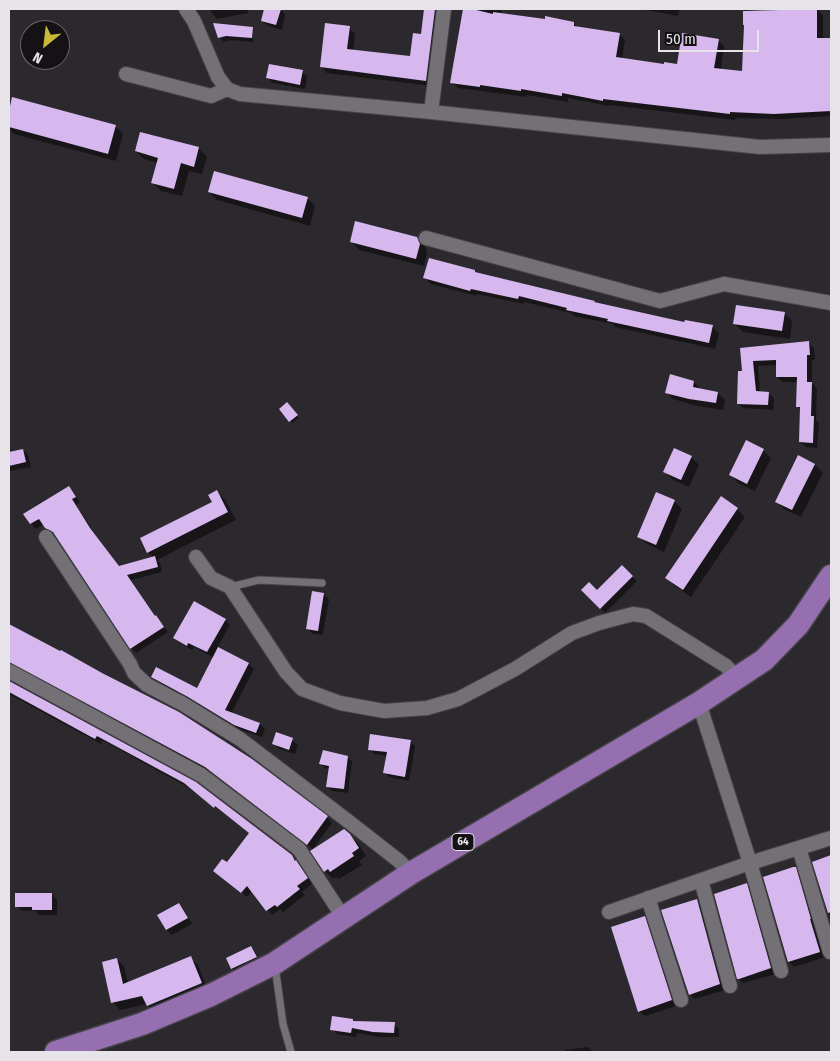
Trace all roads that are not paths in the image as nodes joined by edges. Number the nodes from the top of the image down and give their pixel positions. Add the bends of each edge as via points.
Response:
1 (186, 9) edge
2 (444, 9) edge
3 (126, 74) dead end
4 (228, 89) junction
5 (431, 112) junction
6 (831, 145) edge
7 (426, 238) dead end
8 (831, 303) edge
9 (46, 537) dead end
10 (196, 557) dead end
11 (831, 576) edge
12 (322, 582) dead end
13 (230, 587) junction
14 (9, 671) edge
15 (737, 678) junction
16 (699, 703) junction
17 (831, 838) edge
18 (799, 848) junction
19 (750, 863) junction
20 (411, 873) junction
21 (701, 880) junction
22 (648, 898) junction
23 (609, 912) dead end
24 (343, 917) junction
25 (830, 952) edge
26 (275, 963) junction
27 (780, 971) dead end
28 (730, 986) dead end
29 (682, 1000) dead end
30 (56, 1052) edge
31 (291, 1052) edge

1 - 4 street via 218,77
2 - 5 street
3 - 4 street via 211,96
4 - 5 street via 240,94
5 - 6 street via 760,147
7 - 8 street via 660,301 724,284
9 - 20 street via 134,673 147,685 240,739
10 - 13 street via 211,578
11 - 15 main road, 64 via 798,625 764,660
12 - 13 lane via 259,580
13 - 15 street via 286,672 302,689 340,702 384,711 427,708 458,699 572,634 599,622 633,614 646,616 726,666
14 - 24 street via 201,775 299,849
15 - 16 main road, 64
16 - 19 street
16 - 20 main road, 64
17 - 18 street
18 - 19 street
18 - 25 street
19 - 21 street
19 - 27 street
20 - 24 main road, 64
21 - 22 street
21 - 28 street
22 - 23 street
22 - 29 street
24 - 26 main road, 64
26 - 30 main road, 64 via 142,1024
26 - 31 lane via 283,1024

